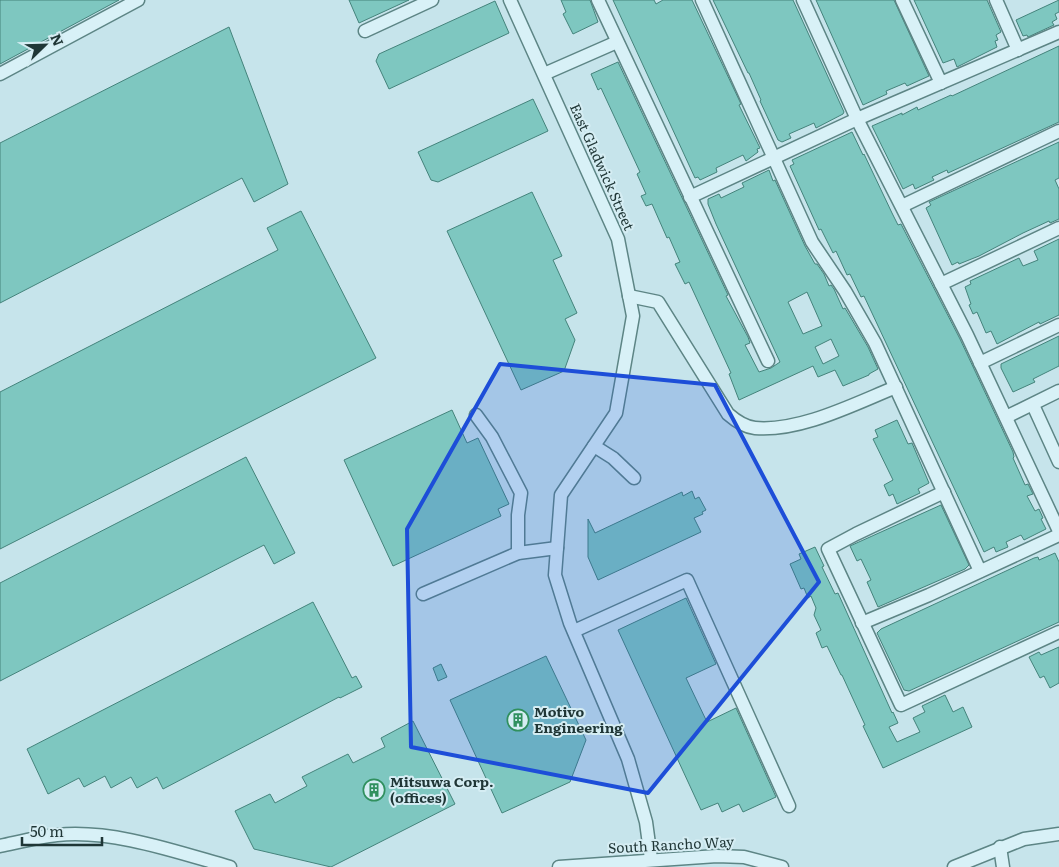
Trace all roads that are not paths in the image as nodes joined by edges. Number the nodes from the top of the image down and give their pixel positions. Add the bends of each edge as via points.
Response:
1 (138, 0) edge
2 (432, 0) edge
3 (510, 0) edge
4 (598, 0) edge
5 (702, 0) edge
6 (803, 0) edge
7 (902, 0) edge
8 (996, 0) edge
9 (365, 31) dead end
10 (1059, 32) edge
11 (617, 42) junction
12 (1018, 50) junction
13 (0, 74) edge
14 (544, 74) junction
15 (940, 83) junction
16 (857, 119) junction
17 (1059, 132) edge
18 (774, 158) junction
19 (690, 196) junction
20 (902, 206) junction
21 (1059, 228) edge
22 (941, 284) junction
23 (629, 296) junction
24 (1059, 325) edge
25 (768, 361) dead end
26 (980, 363) junction
27 (896, 387) junction
28 (1059, 391) edge
29 (1033, 404) junction
30 (476, 415) dead end
31 (1006, 417) junction
32 (594, 446) junction
33 (1059, 462) edge
34 (634, 478) dead end
35 (944, 492) junction
36 (1059, 533) edge
37 (557, 548) junction
38 (518, 553) junction
39 (980, 571) junction
40 (423, 594) dead end
41 (862, 623) junction
42 (574, 631) junction
43 (1059, 632) edge
44 (789, 806) dead end
45 (1059, 834) edge
46 (0, 846) edge
47 (1000, 847) junction
48 (650, 860) junction
49 (743, 862) edge
50 (957, 866) edge
51 (230, 867) edge
52 (560, 867) edge
53 (782, 867) edge
54 (1003, 867) edge

1 - 13 street
2 - 9 street
3 - 14 street, East Gladwick Street
4 - 11 street
5 - 18 street
6 - 16 street
7 - 15 street
8 - 12 street
10 - 12 street
11 - 14 street
11 - 19 street
12 - 15 street
14 - 23 street, East Gladwick Street via 618,239
15 - 16 street
16 - 18 street
16 - 20 street
17 - 20 street
18 - 19 street
18 - 27 street via 812,242 850,299
19 - 25 street
20 - 22 street
21 - 22 street
22 - 26 street
23 - 27 street via 658,302 728,414 739,423 754,428 793,426
23 - 32 street, East Gladwick Street via 634,316 616,413
24 - 26 street
26 - 31 street
27 - 35 street
28 - 29 street
29 - 31 street
29 - 33 street
30 - 38 street via 492,437 521,493
31 - 36 street
32 - 34 street
32 - 37 street, East Gladwick Street via 560,495
35 - 39 street
35 - 41 street via 828,549
36 - 39 street
37 - 38 street
37 - 42 street, East Gladwick Street via 555,575
38 - 40 street
39 - 41 street
41 - 43 street via 901,705
42 - 44 street via 687,580
42 - 48 street, East Gladwick Street via 628,759 646,822
45 - 47 street via 1024,839
46 - 51 street via 58,834 86,835 149,844
47 - 50 street
47 - 54 street
48 - 49 street, South Rancho Way via 717,856
48 - 52 street, South Rancho Way
49 - 53 street, South Rancho Way

